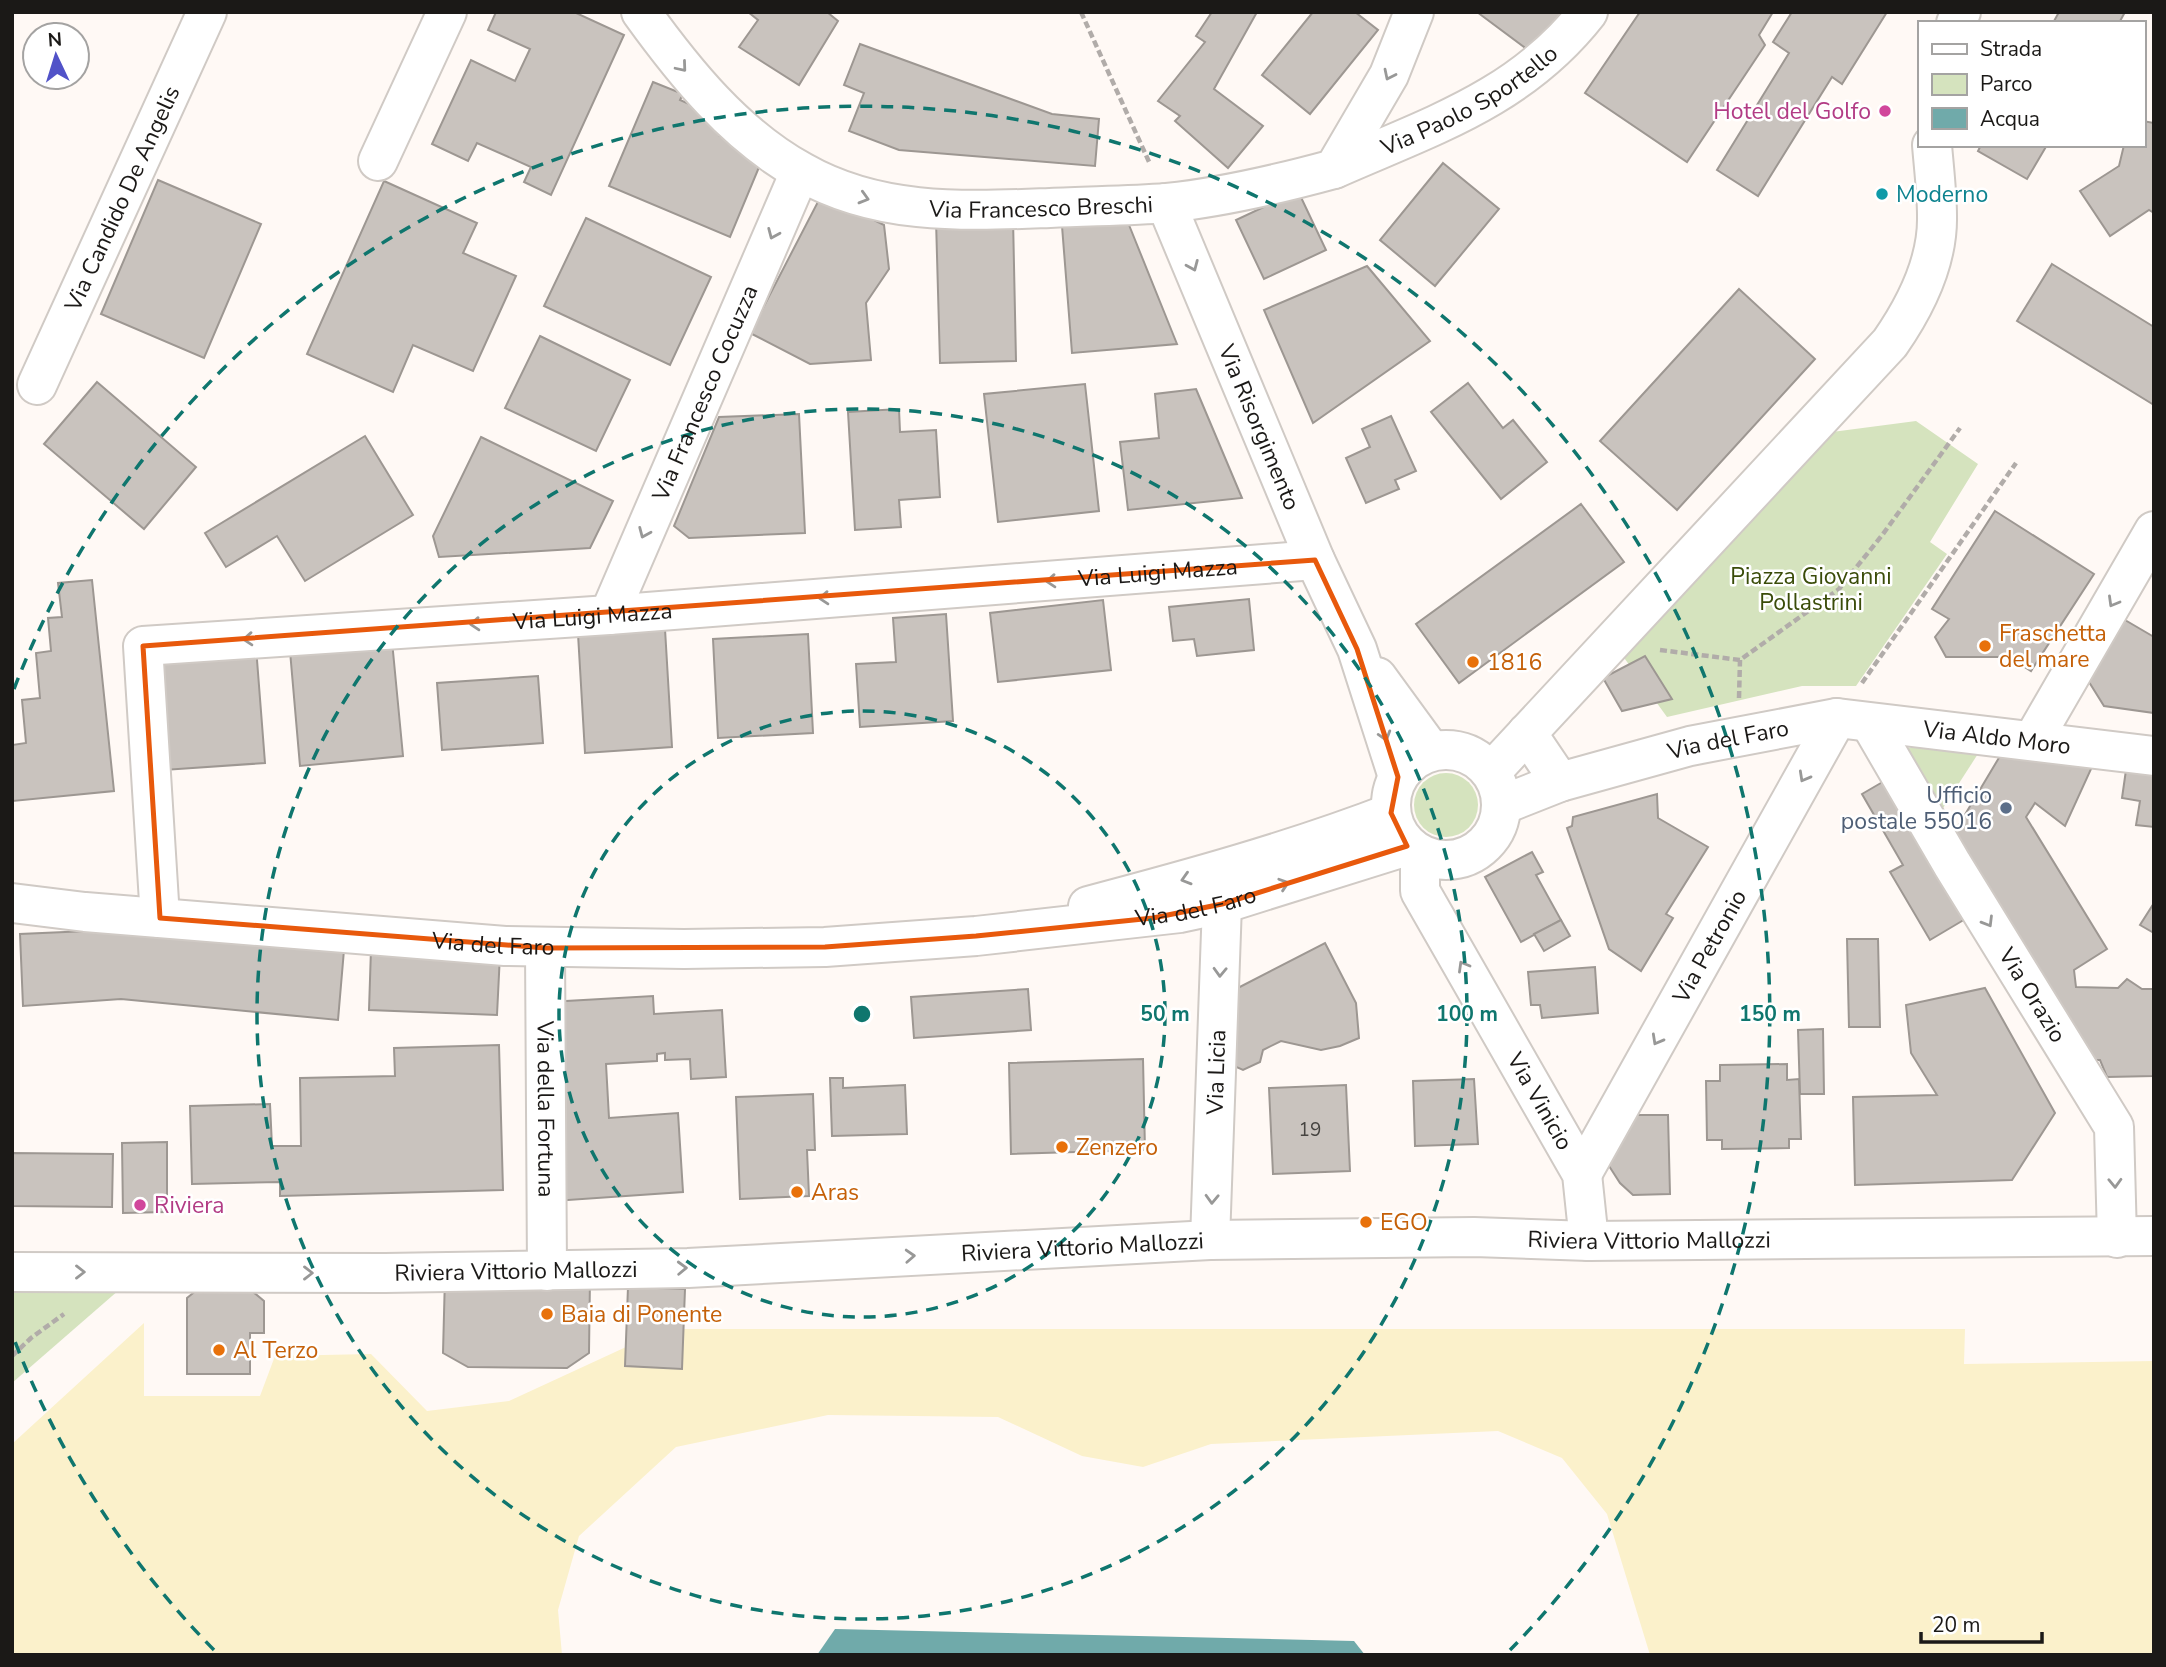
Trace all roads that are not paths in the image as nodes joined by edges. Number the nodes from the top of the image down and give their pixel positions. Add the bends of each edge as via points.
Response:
1 (207, 12) edge
2 (447, 12) edge
3 (641, 12) edge
4 (1414, 12) edge
5 (1588, 12) edge
6 (1932, 147) edge
7 (378, 161) dead end
8 (1334, 169) junction
9 (800, 172) junction
10 (1166, 203) junction
11 (37, 386) dead end
12 (2154, 531) edge
13 (1315, 560) junction
14 (609, 615) junction
15 (1357, 649) junction
16 (1854, 720) junction
17 (1527, 733) junction
18 (2033, 740) junction
19 (1431, 751) junction
20 (2154, 756) edge
21 (1560, 782) junction
22 (1497, 788) junction
23 (1404, 823) junction
24 (12, 903) edge
25 (1222, 904) junction
26 (160, 918) junction
27 (976, 936) junction
28 (545, 948) junction
29 (1582, 1174) junction
30 (2135, 1237) edge
31 (1210, 1241) junction
32 (1589, 1241) junction
33 (547, 1271) junction
34 (12, 1272) edge

1 - 11 street, Via Candido De Angelis
2 - 7 street
3 -> 9 street, Via Francesco Breschi via 712,100
4 -> 8 street via 1389,75
5 - 8 street, Via Paolo Sportello via 1551,54 1508,87
6 - 17 street via 1937,217 1934,247 1900,329 1880,356
8 - 10 street, Via Francesco Breschi via 1251,190
9 -> 10 street, Via Francesco Breschi via 867,200 916,208 975,211
9 -> 14 street, Via Francesco Cocuzza
10 -> 13 street, Via Risorgimento
12 -> 18 street
13 -> 14 street, Via Luigi Mazza
13 - 15 street, Via Risorgimento
14 -> 26 street, Via Luigi Mazza via 143,646
15 - 19 street, Via Risorgimento
15 -> 23 street, Via Risorgimento
16 - 18 street, Via Aldo Moro
16 - 21 street, Via del Faro via 1690,746
16 -> 29 street, Via Petronio
16 -> 30 street, Via Orazio via 1952,864 2113,1128
17 - 21 street
17 - 22 street
18 - 20 street, Via Aldo Moro
19 - 22 street via 1461,751 1481,761
19 - 23 street via 1414,760
21 - 22 street, Via del Faro
22 - 23 street via 1496,831 1472,855 1432,859
25 -> 23 street, Via del Faro
23 -> 27 street, Via del Faro via 1346,830
29 -> 23 street, Via Vinicio via 1420,891
24 - 26 street, Via del Faro
25 - 27 street, Via del Faro via 1153,918
25 -> 31 street, Via Licia
26 - 28 street, Via del Faro
27 - 28 street, Via del Faro via 825,947
28 - 33 street, Via della Fortuna
29 - 32 street, Via Vinicio
30 - 32 street, Riviera Vittorio Mallozzi
31 - 32 street, Riviera Vittorio Mallozzi via 1474,1237
33 -> 31 street, Riviera Vittorio Mallozzi
34 -> 33 street, Riviera Vittorio Mallozzi

